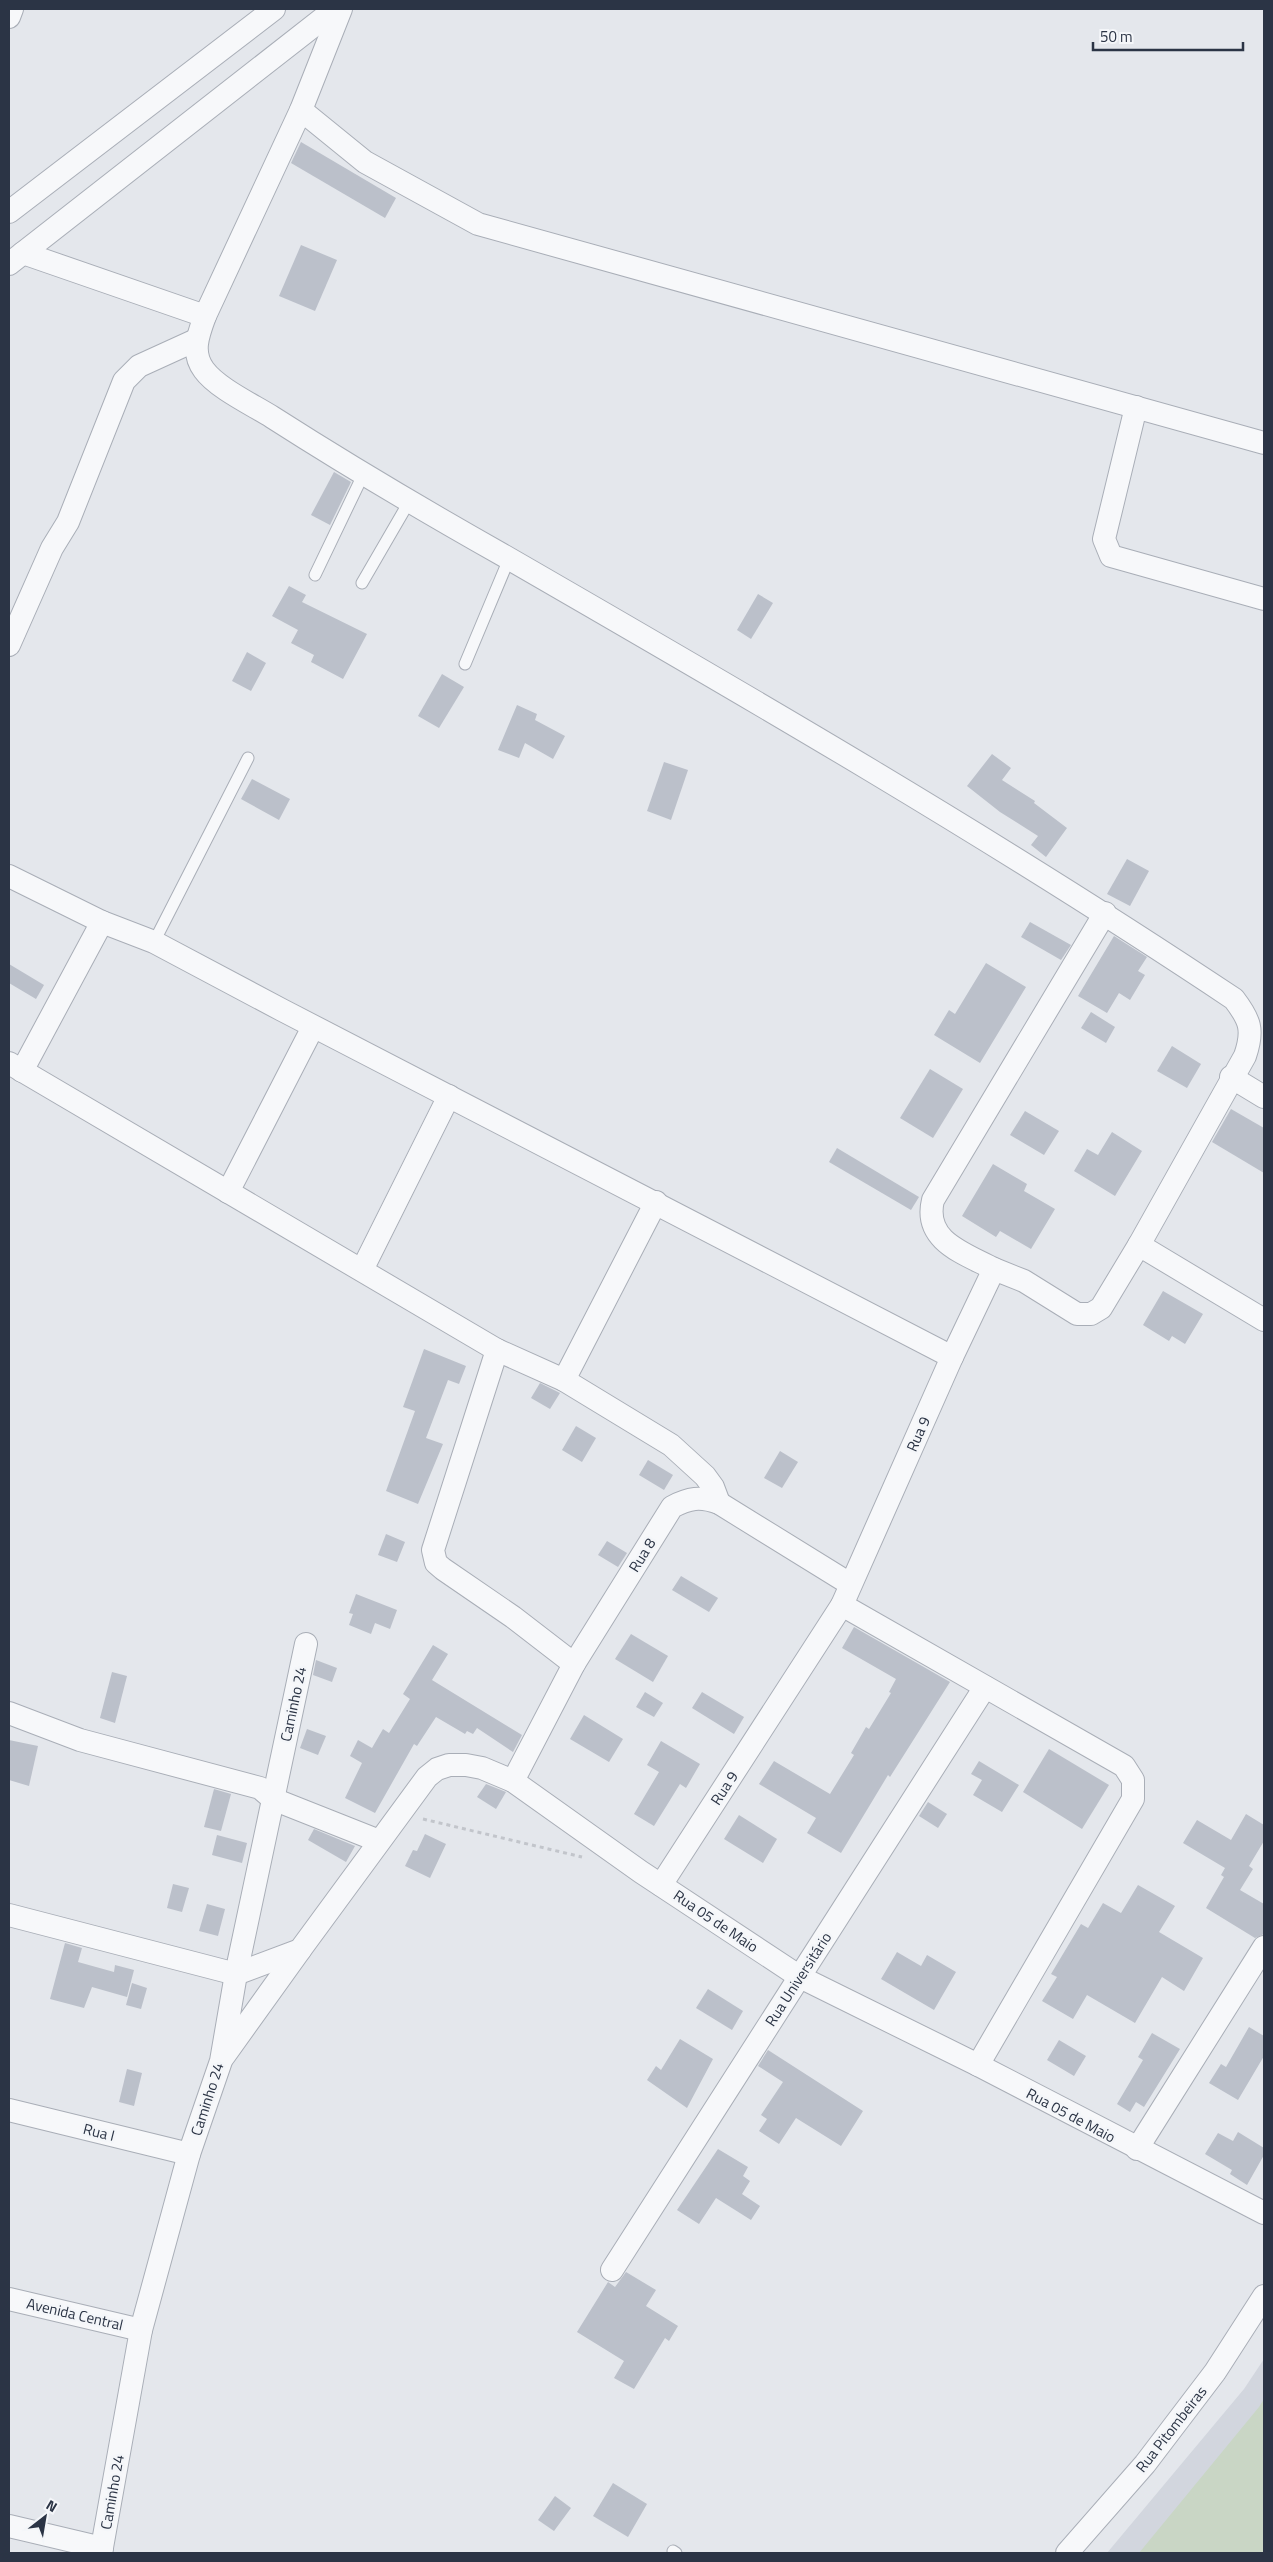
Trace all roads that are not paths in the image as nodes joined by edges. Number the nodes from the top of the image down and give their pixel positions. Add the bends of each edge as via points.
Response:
1 (12, 9) edge
2 (274, 9) edge
3 (335, 9) edge
4 (341, 9) edge
5 (9, 17) edge
6 (301, 110) junction
7 (9, 212) edge
8 (16, 258) edge
9 (205, 316) junction
10 (196, 340) junction
11 (1136, 407) junction
12 (1264, 443) edge
13 (363, 476) junction
14 (409, 502) junction
15 (509, 559) junction
16 (315, 575) dead end
17 (362, 583) dead end
18 (1264, 599) edge
19 (9, 645) edge
20 (465, 664) dead end
21 (248, 758) dead end
22 (9, 876) edge
23 (1105, 913) junction
24 (102, 922) junction
25 (154, 942) junction
26 (313, 1026) junction
27 (15, 1067) edge
28 (1231, 1077) junction
29 (449, 1096) junction
30 (1264, 1097) edge
31 (228, 1192) junction
32 (656, 1202) junction
33 (1139, 1246) junction
34 (994, 1269) junction
35 (362, 1270) junction
36 (1264, 1320) edge
37 (497, 1350) junction
38 (952, 1356) junction
39 (564, 1380) junction
40 (696, 1466) junction
41 (719, 1503) junction
42 (672, 1508) junction
43 (850, 1584) junction
44 (842, 1605) junction
45 (306, 1644) dead end
46 (574, 1664) junction
47 (984, 1687) junction
48 (9, 1713) edge
49 (513, 1781) junction
50 (273, 1799) junction
51 (380, 1841) junction
52 (661, 1885) junction
53 (9, 1915) edge
54 (1264, 1947) edge
55 (300, 1950) junction
56 (236, 1974) junction
57 (800, 1977) junction
58 (220, 2061) junction
59 (978, 2065) junction
60 (9, 2110) edge
61 (1137, 2149) junction
62 (189, 2154) junction
63 (1264, 2213) edge
64 (612, 2270) dead end
65 (1264, 2296) edge
66 (9, 2299) edge
67 (141, 2330) junction
68 (9, 2526) edge
69 (101, 2551) edge
70 (1067, 2553) edge

1 - 5 street
2 - 7 street
3 - 8 street
4 - 6 street
6 - 9 street
6 - 11 street via 365,162 478,224
8 - 9 street
9 - 10 street
10 - 13 street via 198,357 211,377
10 - 19 street via 139,366 124,381 68,522 52,548
11 - 12 street
11 - 18 street via 1104,539 1111,556
13 - 14 street
13 - 16 lane
14 - 15 street
14 - 17 lane
15 - 20 lane
15 - 23 street via 711,676
21 - 25 lane
22 - 24 street
23 - 28 street via 1234,998 1243,1010 1251,1033 1245,1056
23 - 34 street via 934,1200 932,1223 937,1235
24 - 25 street
24 - 27 street
25 - 26 street
26 - 29 street
26 - 31 street
27 - 31 street
28 - 30 street
28 - 33 street
29 - 32 street
29 - 35 street
31 - 35 street
32 - 38 street
32 - 39 street
33 - 34 street via 1101,1308 1091,1314 1077,1314 1024,1282
33 - 36 street
34 - 38 street, Rua 9
35 - 37 street
37 - 39 street
37 - 46 street via 433,1557 443,1569
38 - 43 street, Rua 9
39 - 40 street via 671,1445
40 - 41 street via 713,1487
40 - 42 street, Rua 8
41 - 42 street via 695,1498
41 - 43 street
42 - 46 street, Rua 8
43 - 44 street, Rua 9
44 - 47 street
44 - 52 street, Rua 9
45 - 50 street, Caminho 24
46 - 49 street, Rua 8
47 - 57 street, Rua Universitário
47 - 59 street via 1124,1766 1131,1774 1134,1788 1132,1799
48 - 50 street via 80,1740 260,1788
49 - 51 street, Rua 05 de Maio via 482,1768 450,1765 437,1769 427,1777
49 - 52 street, Rua 05 de Maio
50 - 51 street
50 - 56 street, Caminho 24
51 - 55 street, Rua 05 de Maio
52 - 57 street, Rua 05 de Maio
53 - 56 street
54 - 61 street
55 - 56 street
55 - 58 street, Rua 05 de Maio
56 - 58 street, Caminho 24
57 - 59 street, Rua 05 de Maio
57 - 64 street, Rua Universitário
58 - 62 street, Caminho 24
59 - 61 street, Rua 05 de Maio
60 - 62 street, Rua I
61 - 63 street, Rua 05 de Maio
62 - 67 street, Caminho 24
65 - 70 street, Rua Pitombeiras via 1215,2372 1145,2464
66 - 67 street, Avenida Central
67 - 69 street, Caminho 24
68 - 69 street

